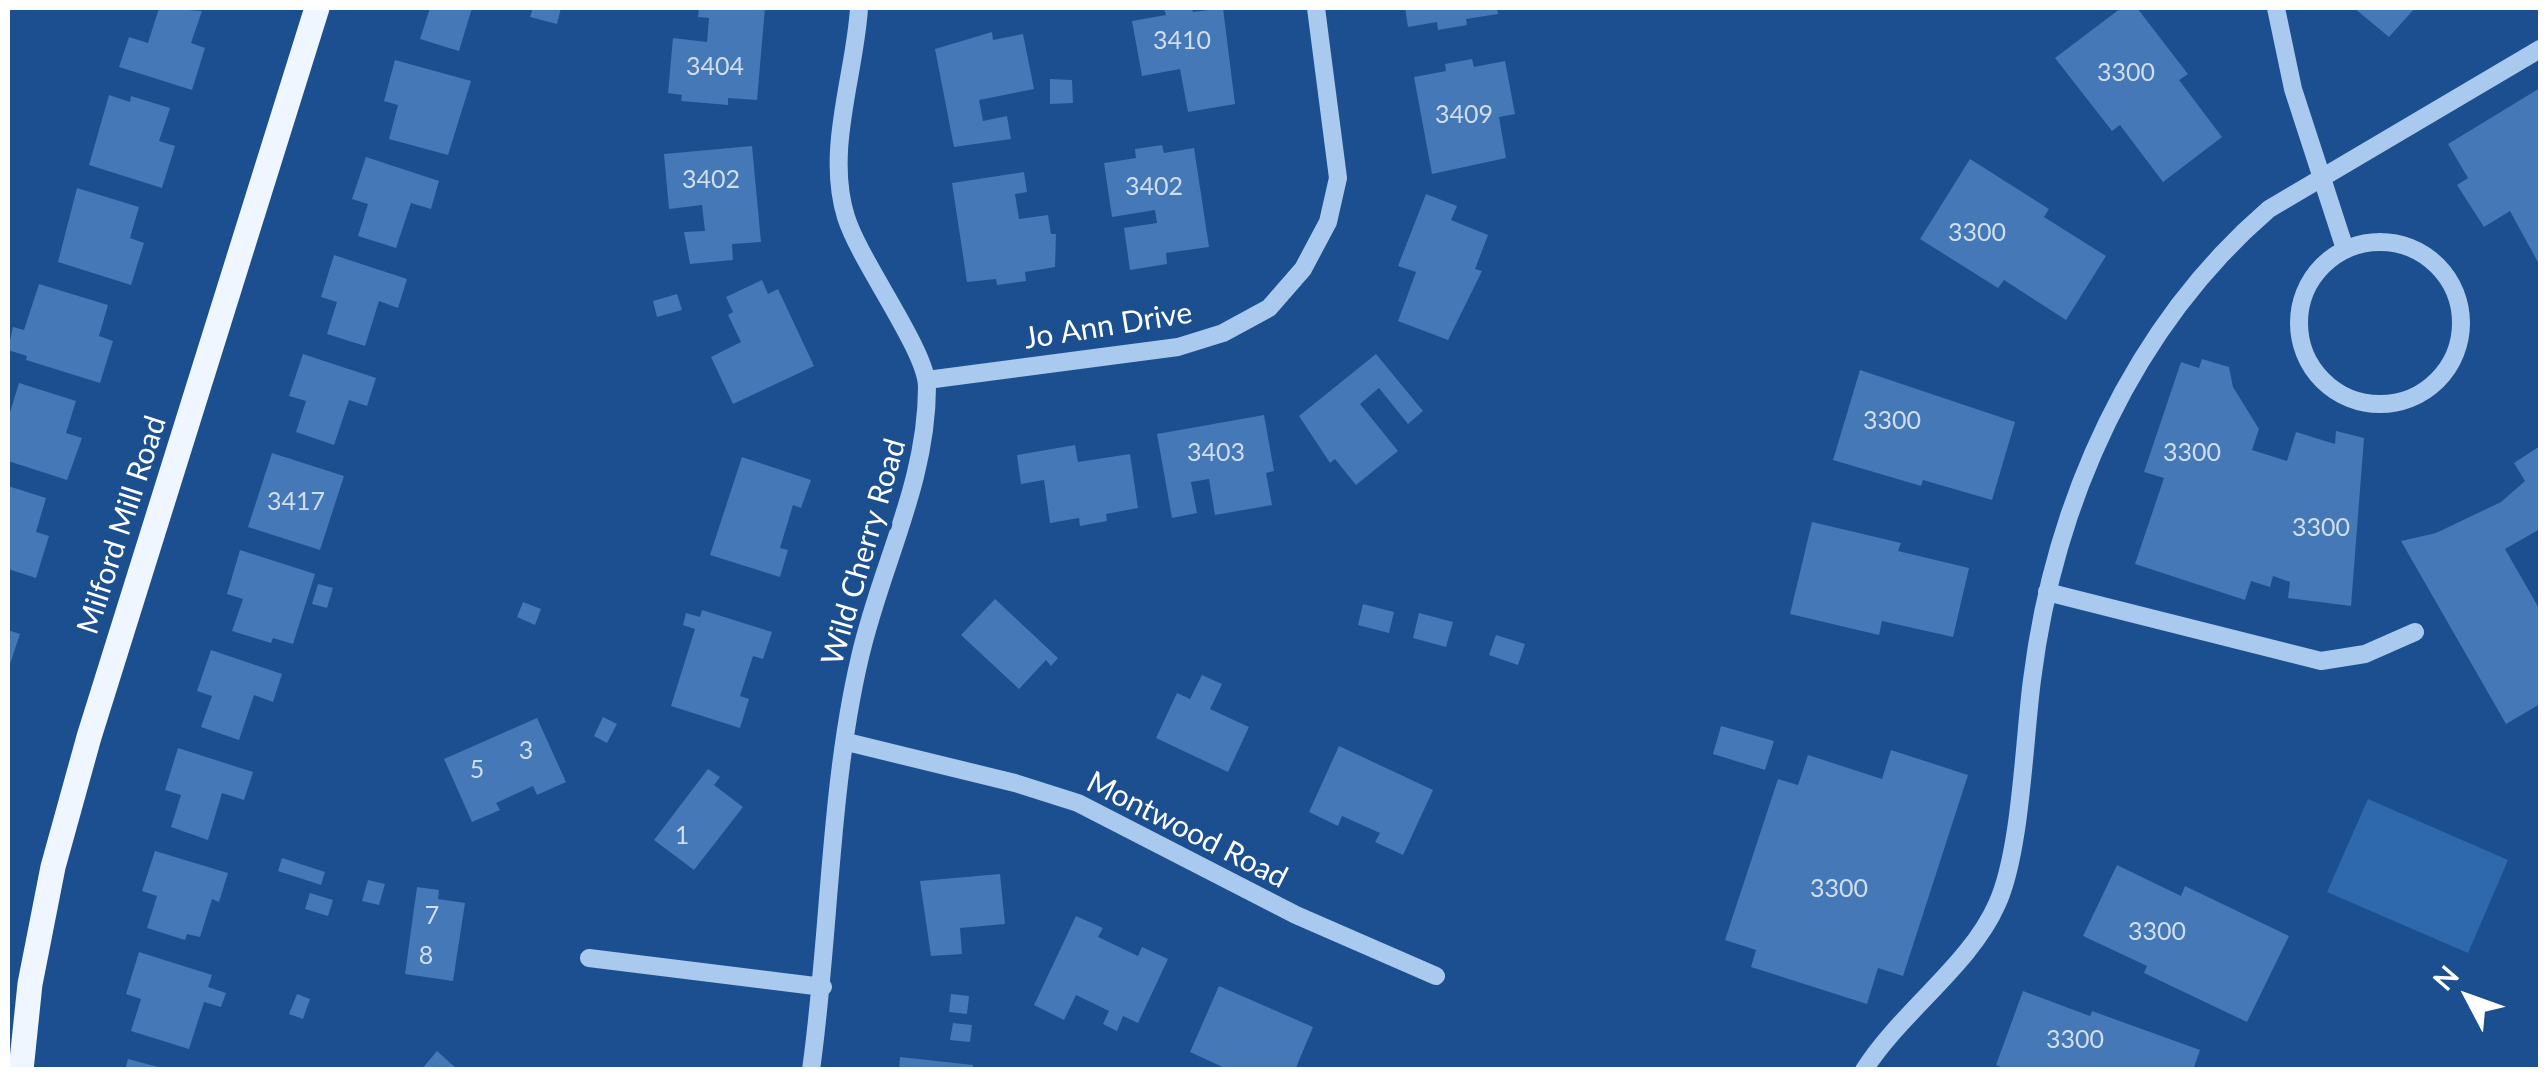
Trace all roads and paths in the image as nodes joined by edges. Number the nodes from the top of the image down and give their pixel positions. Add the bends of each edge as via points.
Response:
1 (317, 8) edge
2 (859, 8) edge
3 (1316, 8) edge
4 (2276, 8) edge
5 (2540, 49) edge
6 (2324, 176) junction
7 (2345, 249) junction
8 (927, 380) junction
9 (2046, 592) junction
10 (2415, 632) dead end
11 (847, 742) junction
12 (588, 958) dead end
13 (1436, 976) dead end
14 (822, 987) junction
15 (21, 1070) edge
16 (811, 1070) edge
17 (1864, 1070) edge

1 - 15 main road, Milford Mill Road via 84,756 49,887
2 - 8 street, Wild Cherry Road via 842,122 845,215
3 - 8 street, Jo Ann Drive via 1338,178 1328,222 1303,269 1269,308 1178,347
4 - 6 street via 2292,89
5 - 6 street
6 - 7 street
6 - 9 street via 2235,238 2148,348 2077,493
7 - 7 street via 2310,281 2300,304 2298,331 2306,357 2320,379 2344,397 2378,405 2428,390 2447,370 2461,337 2450,279 2434,260 2408,246 2380,241
8 - 11 street, Wild Cherry Road via 926,438 860,657
9 - 10 street via 2322,662 2365,654
9 - 17 street via 1998,903 1984,930 1907,1012
11 - 13 street, Montwood Road via 1078,803 1296,916
11 - 14 street, Wild Cherry Road
12 - 14 street
14 - 16 street, Wild Cherry Road

